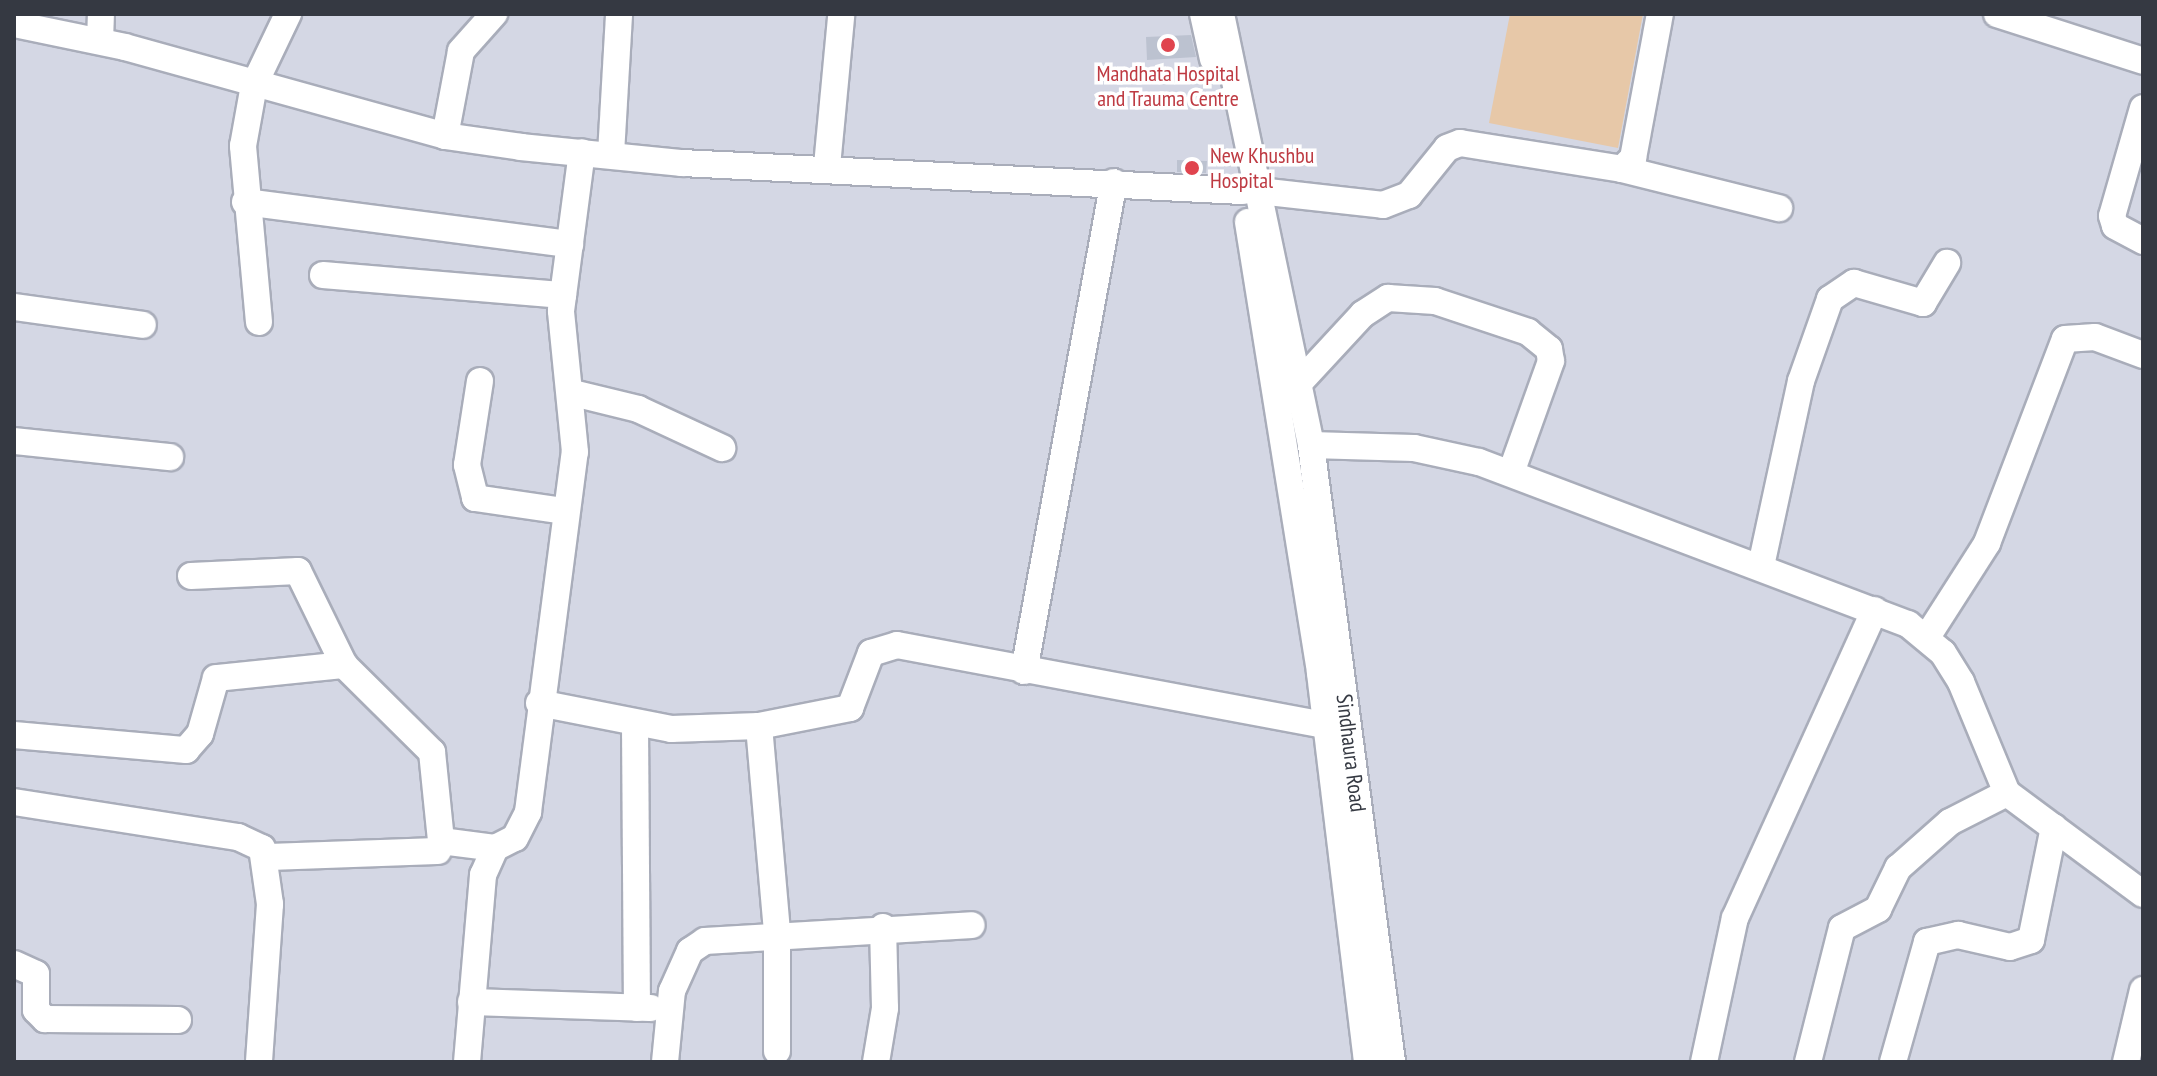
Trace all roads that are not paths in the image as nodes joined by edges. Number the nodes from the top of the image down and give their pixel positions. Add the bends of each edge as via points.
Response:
1 (101, 14) edge
2 (288, 14) edge
3 (494, 14) edge
4 (619, 14) edge
5 (1203, 14) edge
6 (1221, 14) edge
7 (1660, 14) edge
8 (1997, 14) edge
9 (841, 17) dead end
10 (14, 24) edge
11 (100, 41) junction
12 (2143, 61) edge
13 (254, 85) junction
14 (2143, 108) edge
15 (445, 136) junction
16 (582, 152) junction
17 (611, 154) junction
18 (827, 166) junction
19 (1622, 169) junction
20 (1114, 182) junction
21 (1251, 191) junction
22 (245, 202) junction
23 (1779, 208) dead end
24 (2143, 241) edge
25 (570, 244) junction
26 (1947, 263) dead end
27 (323, 275) dead end
28 (563, 295) junction
29 (14, 307) edge
30 (259, 322) dead end
31 (143, 325) dead end
32 (2143, 355) edge
33 (480, 381) dead end
34 (1299, 383) junction
35 (573, 393) junction
36 (14, 441) edge
37 (1311, 445) junction
38 (722, 448) dead end
39 (170, 457) dead end
40 (1511, 473) junction
41 (564, 511) junction
42 (1761, 566) junction
43 (191, 576) dead end
44 (1875, 610) junction
45 (1927, 637) junction
46 (344, 665) junction
47 (1024, 671) junction
48 (539, 703) junction
49 (635, 724) junction
50 (1326, 725) junction
51 (759, 726) junction
52 (14, 735) edge
53 (2007, 793) junction
54 (14, 802) edge
55 (2054, 827) junction
56 (495, 848) junction
57 (438, 851) dead end
58 (268, 857) junction
59 (2143, 894) edge
60 (972, 925) dead end
61 (883, 927) junction
62 (777, 933) junction
63 (14, 964) edge
64 (2143, 990) edge
65 (471, 1002) junction
66 (637, 1008) junction
67 (667, 1009) junction
68 (178, 1020) dead end
69 (777, 1051) dead end
70 (259, 1062) edge
71 (467, 1062) edge
72 (665, 1062) edge
73 (876, 1062) edge
74 (1367, 1062) edge
75 (1392, 1062) edge
76 (1706, 1062) edge
77 (1808, 1062) edge
78 (1893, 1062) edge
79 (2126, 1062) edge

1 - 11 street
2 - 13 street
3 - 15 street via 461,51
4 - 17 street
5 - 21 street
6 - 21 street
7 - 19 street via 1633,158
8 - 12 street
9 - 18 street
10 - 11 street
11 - 13 street
13 - 15 street
13 - 22 street via 243,146
14 - 24 street via 2112,216 2115,226
15 - 16 street
16 - 17 street
16 - 25 street
17 - 18 street
18 - 20 street
19 - 21 street via 1460,143 1447,148 1409,195 1383,205
19 - 23 street
20 - 21 street
20 - 47 street
21 - 34 street, Sindhaura Road
21 - 50 street
22 - 25 street
22 - 30 street
25 - 28 street
26 - 42 street via 1923,303 1854,283 1830,299 1801,381
27 - 28 street
28 - 35 street
29 - 31 street
32 - 45 street via 2095,337 2065,339 1987,543
33 - 41 street via 467,465 475,498
34 - 37 street, Sindhaura Road
34 - 40 street via 1363,314 1388,298 1435,301 1528,332 1549,349 1551,361
35 - 38 street via 638,409
35 - 41 street via 575,452
36 - 39 street
37 - 40 street via 1414,448
37 - 75 street, Sindhaura Road
40 - 42 street
41 - 48 street
42 - 44 street
43 - 46 street via 298,571
44 - 45 street
44 - 76 street via 1740,905
45 - 53 street via 1961,682
46 - 52 street via 216,678 200,734 186,750
46 - 56 street via 432,752 441,841
47 - 50 street
47 - 51 street via 882,648 863,664 850,708
48 - 49 street
48 - 56 street via 528,812 515,838
49 - 51 street
49 - 66 street
50 - 74 street
51 - 62 street
53 - 55 street
53 - 77 street via 1950,822 1898,868 1878,909 1842,928
54 - 58 street via 238,837
55 - 59 street
55 - 78 street via 2031,940 2010,947 1958,935 1927,942
56 - 65 street via 483,875
57 - 58 street
58 - 70 street
60 - 61 street
61 - 62 street
61 - 73 street via 885,1008
62 - 67 street via 705,941 690,951
62 - 69 street
63 - 68 street via 36,974 36,1010 45,1019
64 - 79 street
65 - 66 street
65 - 71 street
66 - 67 street
67 - 72 street

